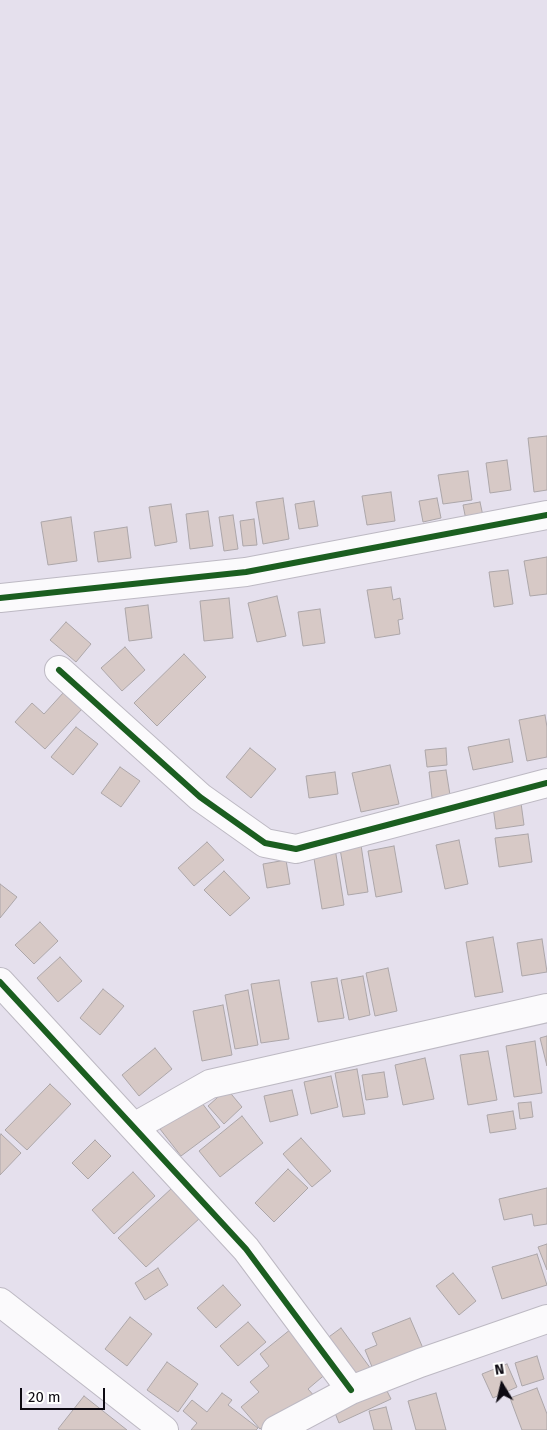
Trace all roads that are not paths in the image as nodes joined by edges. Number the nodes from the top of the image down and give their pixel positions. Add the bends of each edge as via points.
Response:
1 (547, 515) edge
2 (0, 598) edge
3 (59, 670) dead end
4 (547, 783) edge
5 (0, 982) edge
6 (547, 1008) edge
7 (134, 1127) junction
8 (0, 1302) edge
9 (547, 1319) edge
10 (351, 1390) junction
11 (164, 1430) edge
12 (276, 1430) edge

1 - 2 street via 246,572
3 - 4 street via 200,797 265,843 296,849
5 - 7 street
6 - 7 street via 210,1084
7 - 10 street via 246,1249
8 - 11 street
9 - 10 street
10 - 12 street

